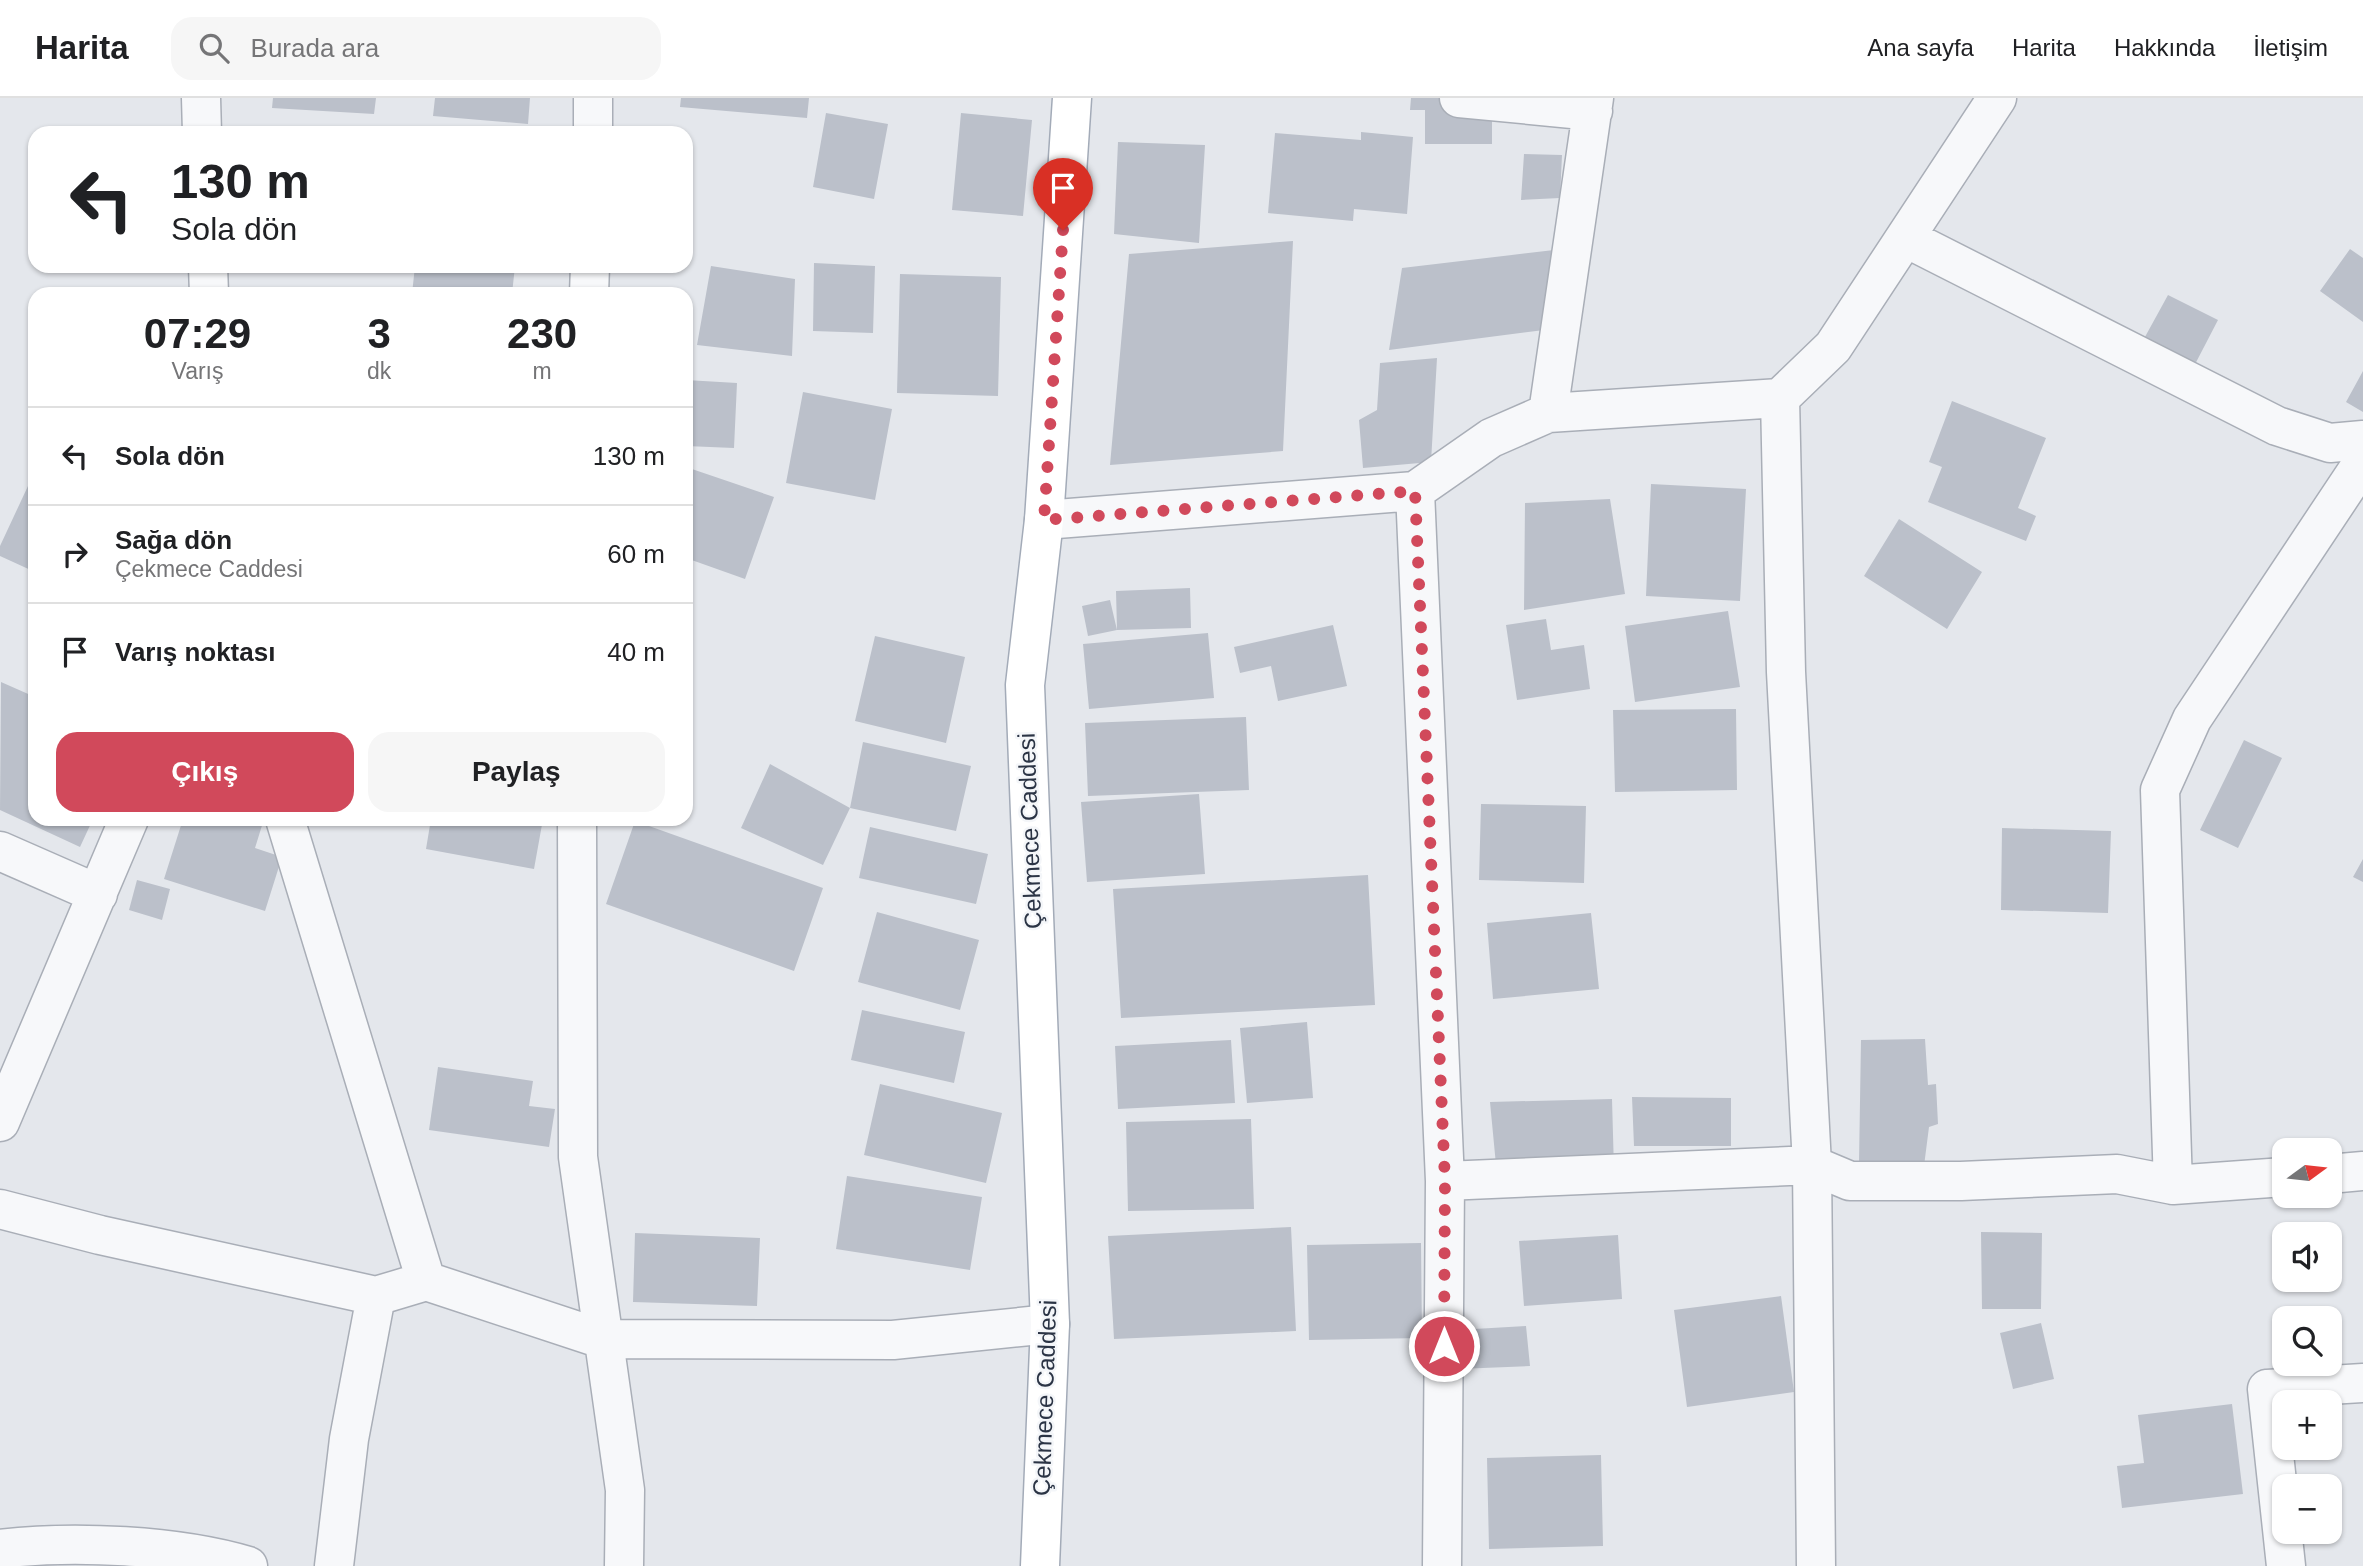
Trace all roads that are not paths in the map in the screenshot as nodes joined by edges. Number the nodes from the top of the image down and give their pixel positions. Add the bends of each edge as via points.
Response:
1 (201, 98) edge
2 (593, 98) edge
3 (1072, 98) edge
4 (1459, 98) edge
5 (1997, 98) edge
6 (1593, 104) edge
7 (202, 126) edge
8 (593, 126) edge
9 (1906, 237) junction
10 (1780, 398) junction
11 (1548, 413) junction
12 (2363, 440) edge
13 (2363, 462) edge
14 (1415, 491) junction
15 (1044, 520) junction
16 (126, 826) edge
17 (287, 826) edge
18 (576, 826) edge
19 (0, 851) edge
20 (97, 894) junction
21 (0, 1122) edge
22 (1812, 1165) junction
23 (2363, 1171) edge
24 (2342, 1173) edge
25 (2272, 1178) edge
26 (1445, 1181) junction
27 (2173, 1185) junction
28 (0, 1209) edge
29 (426, 1281) junction
30 (376, 1296) junction
31 (1050, 1324) junction
32 (602, 1339) junction
33 (2363, 1383) edge
34 (0, 1549) edge
35 (248, 1566) edge
36 (334, 1566) edge
37 (624, 1566) edge
38 (1040, 1566) edge
39 (1442, 1566) edge
40 (1816, 1566) edge
41 (2287, 1566) edge

1 - 7 street
2 - 8 street
3 - 15 main road, Çekmece Caddesi
4 - 6 street
5 - 9 street
6 - 11 street
9 - 10 street via 1833,347
9 - 12 street via 2277,426 2330,443
10 - 11 street
10 - 22 street via 1786,672
11 - 14 street via 1491,438
13 - 27 street via 2192,719 2160,790
14 - 15 street
14 - 26 street
15 - 31 main road, Çekmece Caddesi via 1025,685
16 - 20 street
17 - 29 street
18 - 32 street via 578,1157
19 - 20 street
20 - 21 street
22 - 26 street
22 - 27 street via 1850,1181 2117,1174
22 - 40 street
23 - 24 street
25 - 27 street
26 - 39 street
28 - 30 street
29 - 30 street
29 - 32 street
30 - 36 street via 349,1439
31 - 32 street via 893,1340
31 - 38 main road, Çekmece Caddesi
32 - 37 street via 625,1490
33 - 41 street via 2267,1389
34 - 35 street via 91,1545 187,1554

